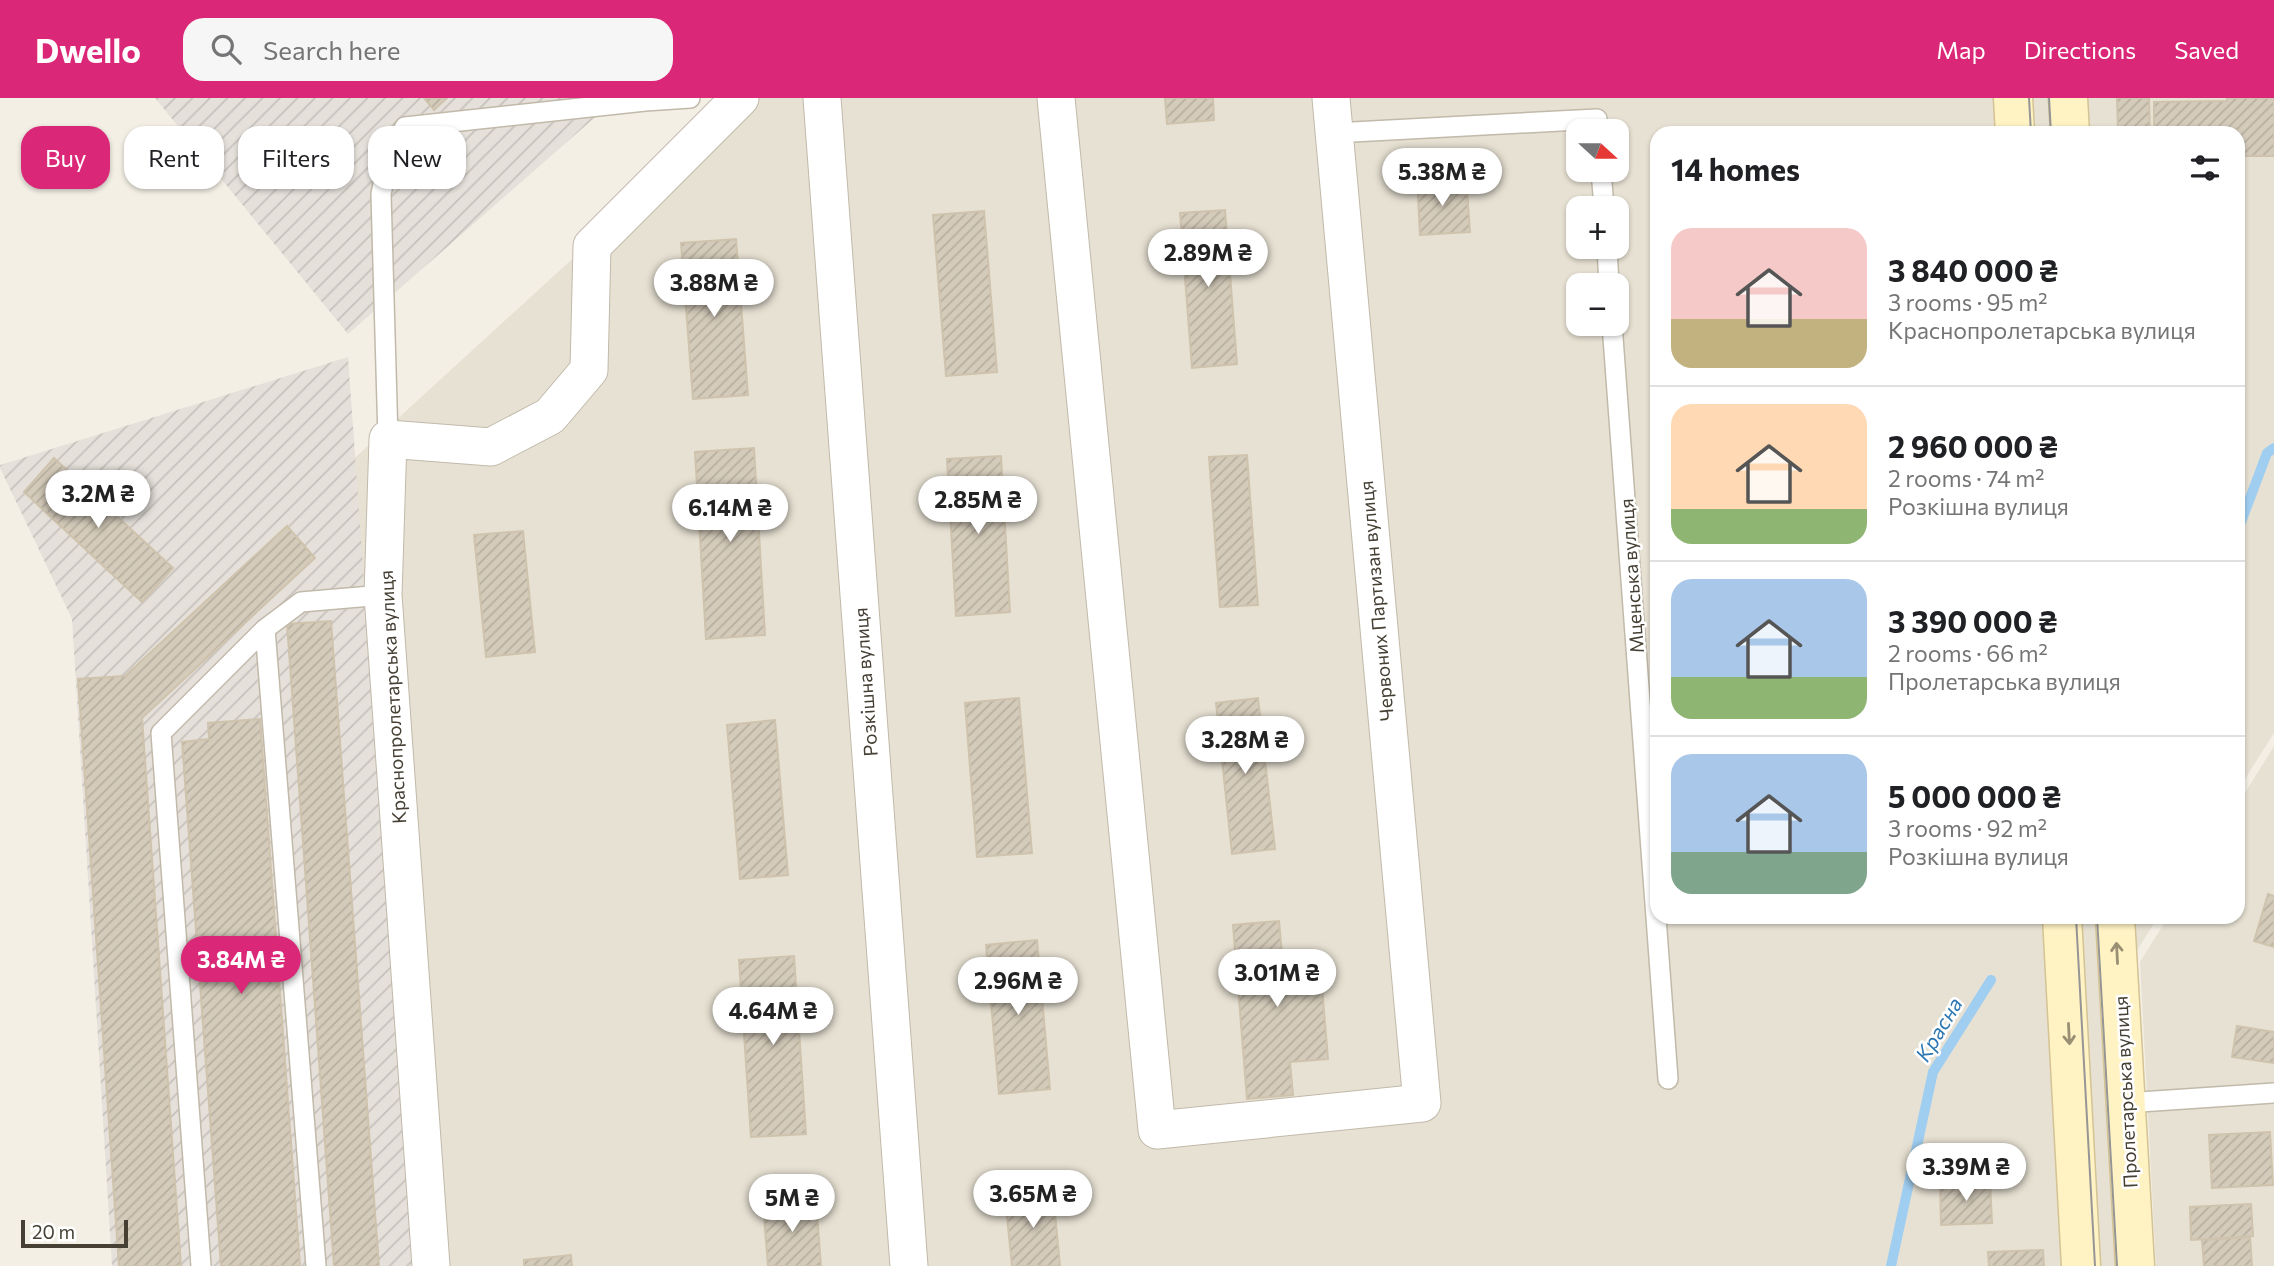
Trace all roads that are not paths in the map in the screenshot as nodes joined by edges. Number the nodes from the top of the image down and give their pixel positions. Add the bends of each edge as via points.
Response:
1 (690, 98) edge
2 (740, 98) edge
3 (822, 98) edge
4 (1056, 98) edge
5 (2013, 98) edge
6 (2068, 98) edge
7 (1333, 116) edge
8 (1566, 124) edge
9 (2015, 126) edge
10 (2070, 126) edge
11 (1613, 336) edge
12 (388, 439) junction
13 (383, 595) junction
14 (265, 629) junction
15 (1650, 836) edge
16 (1657, 924) edge
17 (2062, 924) edge
18 (2115, 924) edge
19 (1668, 1079) dead end
20 (2274, 1093) edge
21 (2125, 1102) junction
22 (201, 1266) edge
23 (316, 1266) edge
24 (431, 1266) edge
25 (909, 1266) edge
26 (2081, 1266) edge
27 (2135, 1266) edge

1 - 12 lane via 405,127 388,156 381,194
2 - 12 street via 592,246 589,370 550,416 491,447
3 - 25 street, Розкішна вулиця
4 - 7 street, Червоних Партизан вулиця via 1157,1130 1422,1103
5 - 9 main road
6 - 10 main road
7 - 8 lane
11 - 15 lane, Мценська вулиця
12 - 13 street, Краснопролетарська вулиця
13 - 14 lane via 301,602
13 - 24 street, Краснопролетарська вулиця
14 - 22 lane via 161,733
14 - 23 lane
16 - 19 lane, Мценська вулиця
17 -> 26 main road
21 -> 18 main road, Пролетарська вулиця
20 - 21 lane
21 - 27 main road, Пролетарська вулиця

